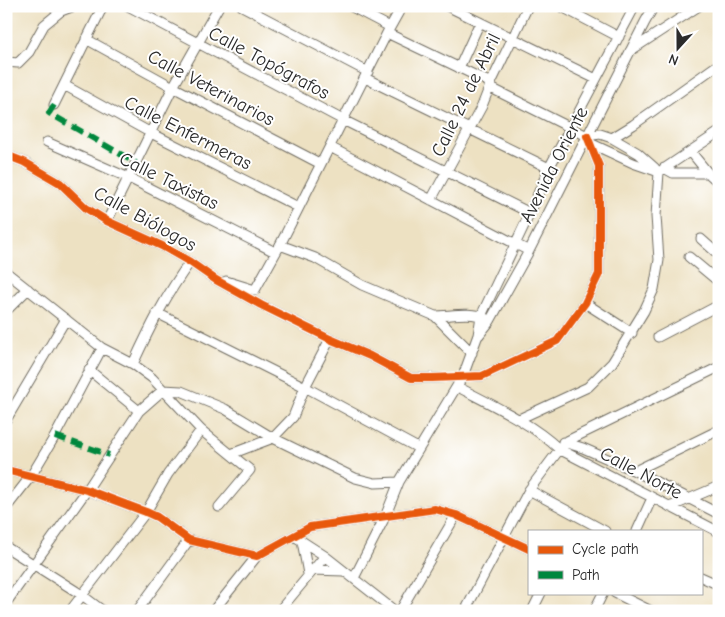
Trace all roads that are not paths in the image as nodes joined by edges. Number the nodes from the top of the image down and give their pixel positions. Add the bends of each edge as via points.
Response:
1 (74, 6) edge
2 (103, 6) edge
3 (128, 6) edge
4 (219, 6) edge
5 (242, 6) edge
6 (350, 6) edge
7 (402, 6) edge
8 (447, 6) edge
9 (528, 6) edge
10 (560, 6) edge
11 (635, 6) edge
12 (654, 6) edge
13 (699, 6) edge
14 (480, 22) junction
15 (388, 30) junction
16 (619, 36) junction
17 (512, 38) junction
18 (86, 39) junction
19 (197, 43) junction
20 (630, 51) junction
21 (6, 62) edge
22 (719, 64) edge
23 (459, 68) junction
24 (367, 75) junction
25 (596, 79) junction
26 (64, 85) junction
27 (490, 85) junction
28 (173, 87) junction
29 (54, 105) dead end
30 (343, 120) junction
31 (570, 128) junction
32 (469, 129) junction
33 (719, 132) edge
34 (151, 133) junction
35 (612, 138) junction
36 (589, 139) junction
37 (47, 142) dead end
38 (330, 147) junction
39 (691, 152) junction
40 (6, 155) edge
41 (321, 164) junction
42 (665, 167) junction
43 (549, 168) junction
44 (447, 171) junction
45 (708, 173) junction
46 (129, 178) junction
47 (719, 183) edge
48 (431, 200) junction
49 (298, 207) junction
50 (530, 213) junction
51 (107, 221) junction
52 (701, 239) dead end
53 (516, 243) junction
54 (277, 249) junction
55 (529, 251) junction
56 (719, 255) edge
57 (689, 257) dead end
58 (190, 262) junction
59 (6, 272) edge
60 (216, 280) junction
61 (719, 282) edge
62 (28, 289) junction
63 (585, 303) junction
64 (719, 305) edge
65 (6, 311) edge
66 (157, 313) junction
67 (435, 316) junction
68 (481, 316) junction
69 (66, 319) junction
70 (490, 320) junction
71 (632, 333) junction
72 (478, 335) junction
73 (658, 337) dead end
74 (330, 339) junction
75 (102, 348) junction
76 (472, 353) junction
77 (133, 364) junction
78 (719, 368) edge
79 (89, 370) junction
80 (463, 376) junction
81 (305, 387) junction
82 (458, 387) junction
83 (163, 390) junction
84 (139, 411) junction
85 (6, 420) edge
86 (519, 420) junction
87 (201, 430) junction
88 (719, 430) edge
89 (273, 438) junction
90 (562, 445) junction
91 (418, 448) junction
92 (231, 454) junction
93 (6, 470) edge
94 (636, 471) junction
95 (31, 476) junction
96 (399, 482) junction
97 (719, 486) edge
98 (87, 490) junction
99 (529, 490) junction
100 (652, 498) junction
101 (690, 499) junction
102 (219, 507) dead end
103 (670, 507) junction
104 (6, 508) edge
105 (719, 514) edge
106 (143, 515) junction
107 (456, 515) junction
108 (386, 517) junction
109 (603, 530) edge
110 (637, 530) edge
111 (719, 532) edge
112 (504, 537) junction
113 (298, 538) junction
114 (189, 540) junction
115 (6, 548) edge
116 (528, 549) edge
117 (257, 556) junction
118 (325, 556) junction
119 (34, 565) junction
120 (344, 571) junction
121 (310, 572) junction
122 (702, 577) edge
123 (354, 578) junction
124 (719, 585) edge
125 (540, 594) edge
126 (602, 594) edge
127 (617, 594) edge
128 (82, 595) junction
129 (6, 603) edge
130 (282, 610) edge
131 (70, 611) edge
132 (103, 611) edge
133 (138, 611) edge
134 (212, 611) edge
135 (395, 611) edge
136 (400, 611) edge
137 (465, 611) edge
138 (532, 611) edge
139 (594, 611) edge
140 (651, 611) edge

1 - 21 street via 44,25 29,52 18,63
2 - 18 street
3 - 19 street, Calle Topógrafos
4 - 19 street
5 - 24 street
6 - 15 street
7 - 15 street, Calle Biólogos
8 - 14 street
9 - 17 street, Calle 24 de Abril
10 - 16 street
11 - 16 street, Avenida Oriente
12 - 20 street, Avenida Oriente
13 - 20 street
14 - 17 street
14 - 23 street, Calle 24 de Abril
15 - 23 street
15 - 24 street, Calle Biólogos
16 - 25 street, Avenida Oriente
17 - 25 street
17 - 27 street, Calle 24 de Abril
18 - 26 street
18 - 28 street, Calle Veterinarios
19 - 28 street
19 - 30 street, Calle Topógrafos
20 - 36 street, Avenida Oriente
22 - 35 street
23 - 27 street
24 - 30 street, Calle Biólogos
24 - 32 street
25 - 31 street, Avenida Oriente
26 - 29 street
26 - 34 street, Calle Enfermeras
27 - 31 street
27 - 32 street, Calle 24 de Abril
28 - 34 street
28 - 41 street, Calle Veterinarios
30 - 38 street, Calle Biólogos
30 - 44 street, Calle Topógrafos
31 - 36 street
31 - 43 street, Avenida Oriente
32 - 43 street
32 - 44 street, Calle 24 de Abril
33 - 39 street
34 - 46 street
34 - 49 street, Calle Enfermeras
35 - 36 street via 600,134
35 - 42 street
36 - 42 street via 633,163
36 - 55 street, Avenida Oriente
36 - 63 street via 599,166 599,274
37 - 46 street, Calle Taxistas
38 - 41 street, Calle Biólogos
38 - 48 street
39 - 42 street
39 - 45 street
40 - 51 street, Calle Biólogos via 60,184 86,208
41 - 49 street, Calle Biólogos
42 - 45 street via 673,173
42 - 71 street via 656,216 659,260 654,289
43 - 50 street, Avenida Oriente
44 - 48 street, Calle 24 de Abril
44 - 50 street, Calle Topógrafos
45 - 47 street
46 - 51 street
46 - 54 street, Calle Taxistas
48 - 53 street
49 - 54 street, Calle Biólogos
50 - 53 street, Avenida Oriente
51 - 58 street, Calle Biólogos
52 - 56 street
53 - 55 street
53 - 68 street, Avenida Oriente
54 - 60 street, Calle Biólogos via 255,290
54 - 67 street, Calle Taxistas via 315,258 362,284
55 - 70 street, Avenida Oriente
57 - 61 street
58 - 60 street, Calle Biólogos
58 - 66 street
59 - 62 street
60 - 74 street
62 - 65 street
62 - 69 street
63 - 71 street
63 - 80 street via 557,341 482,376
64 - 73 street
66 - 77 street
66 - 81 street
67 - 68 street
67 - 76 street
68 - 70 street
68 - 72 street, Avenida Oriente
69 - 75 street
69 - 85 street
70 - 72 street, Avenida Oriente
71 - 86 street via 612,363 588,387
72 - 76 street, Avenida Oriente
74 - 80 street via 411,378
74 - 81 street
75 - 77 street
75 - 79 street
76 - 80 street, Avenida Oriente
77 - 83 street
78 - 90 street
79 - 84 street
79 - 95 street
80 - 82 street, Avenida Oriente
81 - 89 street via 292,417
81 - 91 street
82 - 86 street, Calle Norte
82 - 91 street, Avenida Oriente
83 - 84 street
83 - 87 street
83 - 89 street via 181,391 225,409
84 - 98 street
86 - 90 street, Calle Norte via 550,441
87 - 92 street
87 - 106 street
88 - 94 street
89 - 92 street
89 - 96 street via 355,478 375,483
90 - 94 street, Calle Norte
90 - 99 street
90 - 100 street, Calle Norte
91 - 96 street, Avenida Oriente
92 - 102 street via 250,470
93 - 95 street
94 - 101 street, Calle Norte
95 - 98 street
95 - 104 street
96 - 108 street, Avenida Oriente
97 - 101 street
98 - 106 street
98 - 119 street
99 - 109 street
99 - 112 street
100 - 103 street, Calle Norte
100 - 110 street
101 - 103 street
101 - 105 street, Calle Norte
103 - 111 street, Calle Norte
106 - 114 street via 158,517
106 - 128 street
107 - 108 street via 435,508
107 - 112 street
107 - 136 street
108 - 113 street via 310,527
108 - 123 street, Avenida Oriente
112 - 116 street
112 - 137 street
113 - 117 street
113 - 118 street
113 - 121 street
114 - 117 street
114 - 133 street
115 - 119 street
117 - 134 street
118 - 120 street
118 - 121 street
119 - 128 street
119 - 129 street
120 - 121 street
120 - 123 street
121 - 130 street
122 - 124 street
123 - 135 street
125 - 138 street
126 - 139 street
127 - 140 street
128 - 131 street
128 - 132 street

